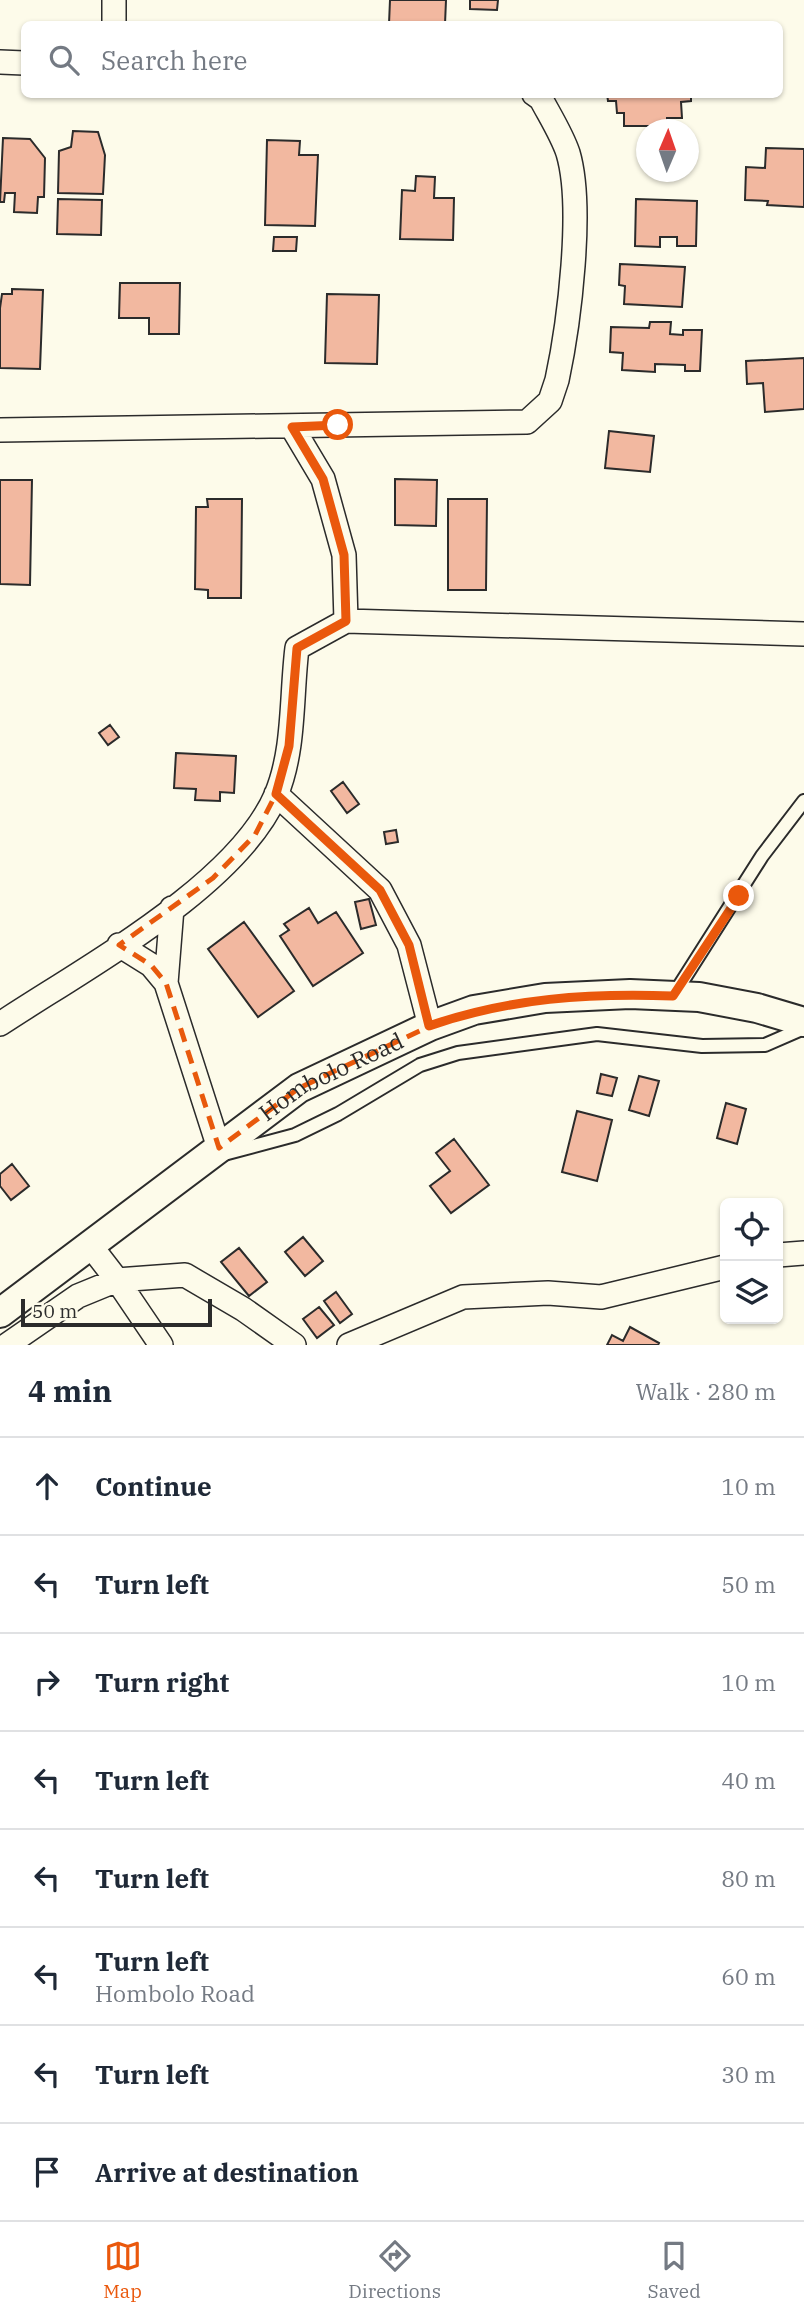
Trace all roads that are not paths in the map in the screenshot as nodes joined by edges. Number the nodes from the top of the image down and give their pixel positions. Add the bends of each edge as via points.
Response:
1 (114, 0) edge
2 (114, 21) edge
3 (0, 62) edge
4 (21, 63) edge
5 (540, 98) edge
6 (292, 427) junction
7 (0, 430) edge
8 (346, 621) junction
9 (804, 634) edge
10 (276, 794) junction
11 (804, 800) edge
12 (172, 908) junction
13 (119, 945) junction
14 (166, 983) junction
15 (673, 996) junction
16 (804, 1023) edge
17 (0, 1024) edge
18 (429, 1026) junction
19 (804, 1028) edge
20 (211, 1154) junction
21 (90, 1245) junction
22 (804, 1253) edge
23 (783, 1255) edge
24 (720, 1268) edge
25 (117, 1280) junction
26 (0, 1313) edge
27 (7, 1345) edge
28 (160, 1345) edge
29 (294, 1345) edge
30 (349, 1345) edge

1 - 2 street
3 - 4 street
5 - 6 street via 568,152 574,186 575,229 561,359 550,401 527,422
6 - 7 street
6 - 8 street via 323,479 344,555
8 - 9 street
8 - 10 street via 297,648 289,746
10 - 12 street via 255,835 213,878
10 - 18 street via 380,890 409,945
11 - 15 lane via 762,856
12 - 13 street
12 - 14 street
13 - 14 street via 151,965
13 - 17 street
14 - 20 street
15 - 16 street, Hombolo Road via 757,1008
15 - 18 street, Hombolo Road via 545,998 474,1010
18 - 20 street, Hombolo Road via 299,1088
19 - 20 lane via 765,1045 702,1046 597,1034 458,1053 420,1065 295,1135
20 - 21 street, Hombolo Road
21 - 25 street
21 - 26 street, Hombolo Road
22 - 23 street
24 - 30 street via 601,1297 548,1293 463,1297
25 - 27 street via 78,1296
25 - 28 street
25 - 29 street via 184,1275

